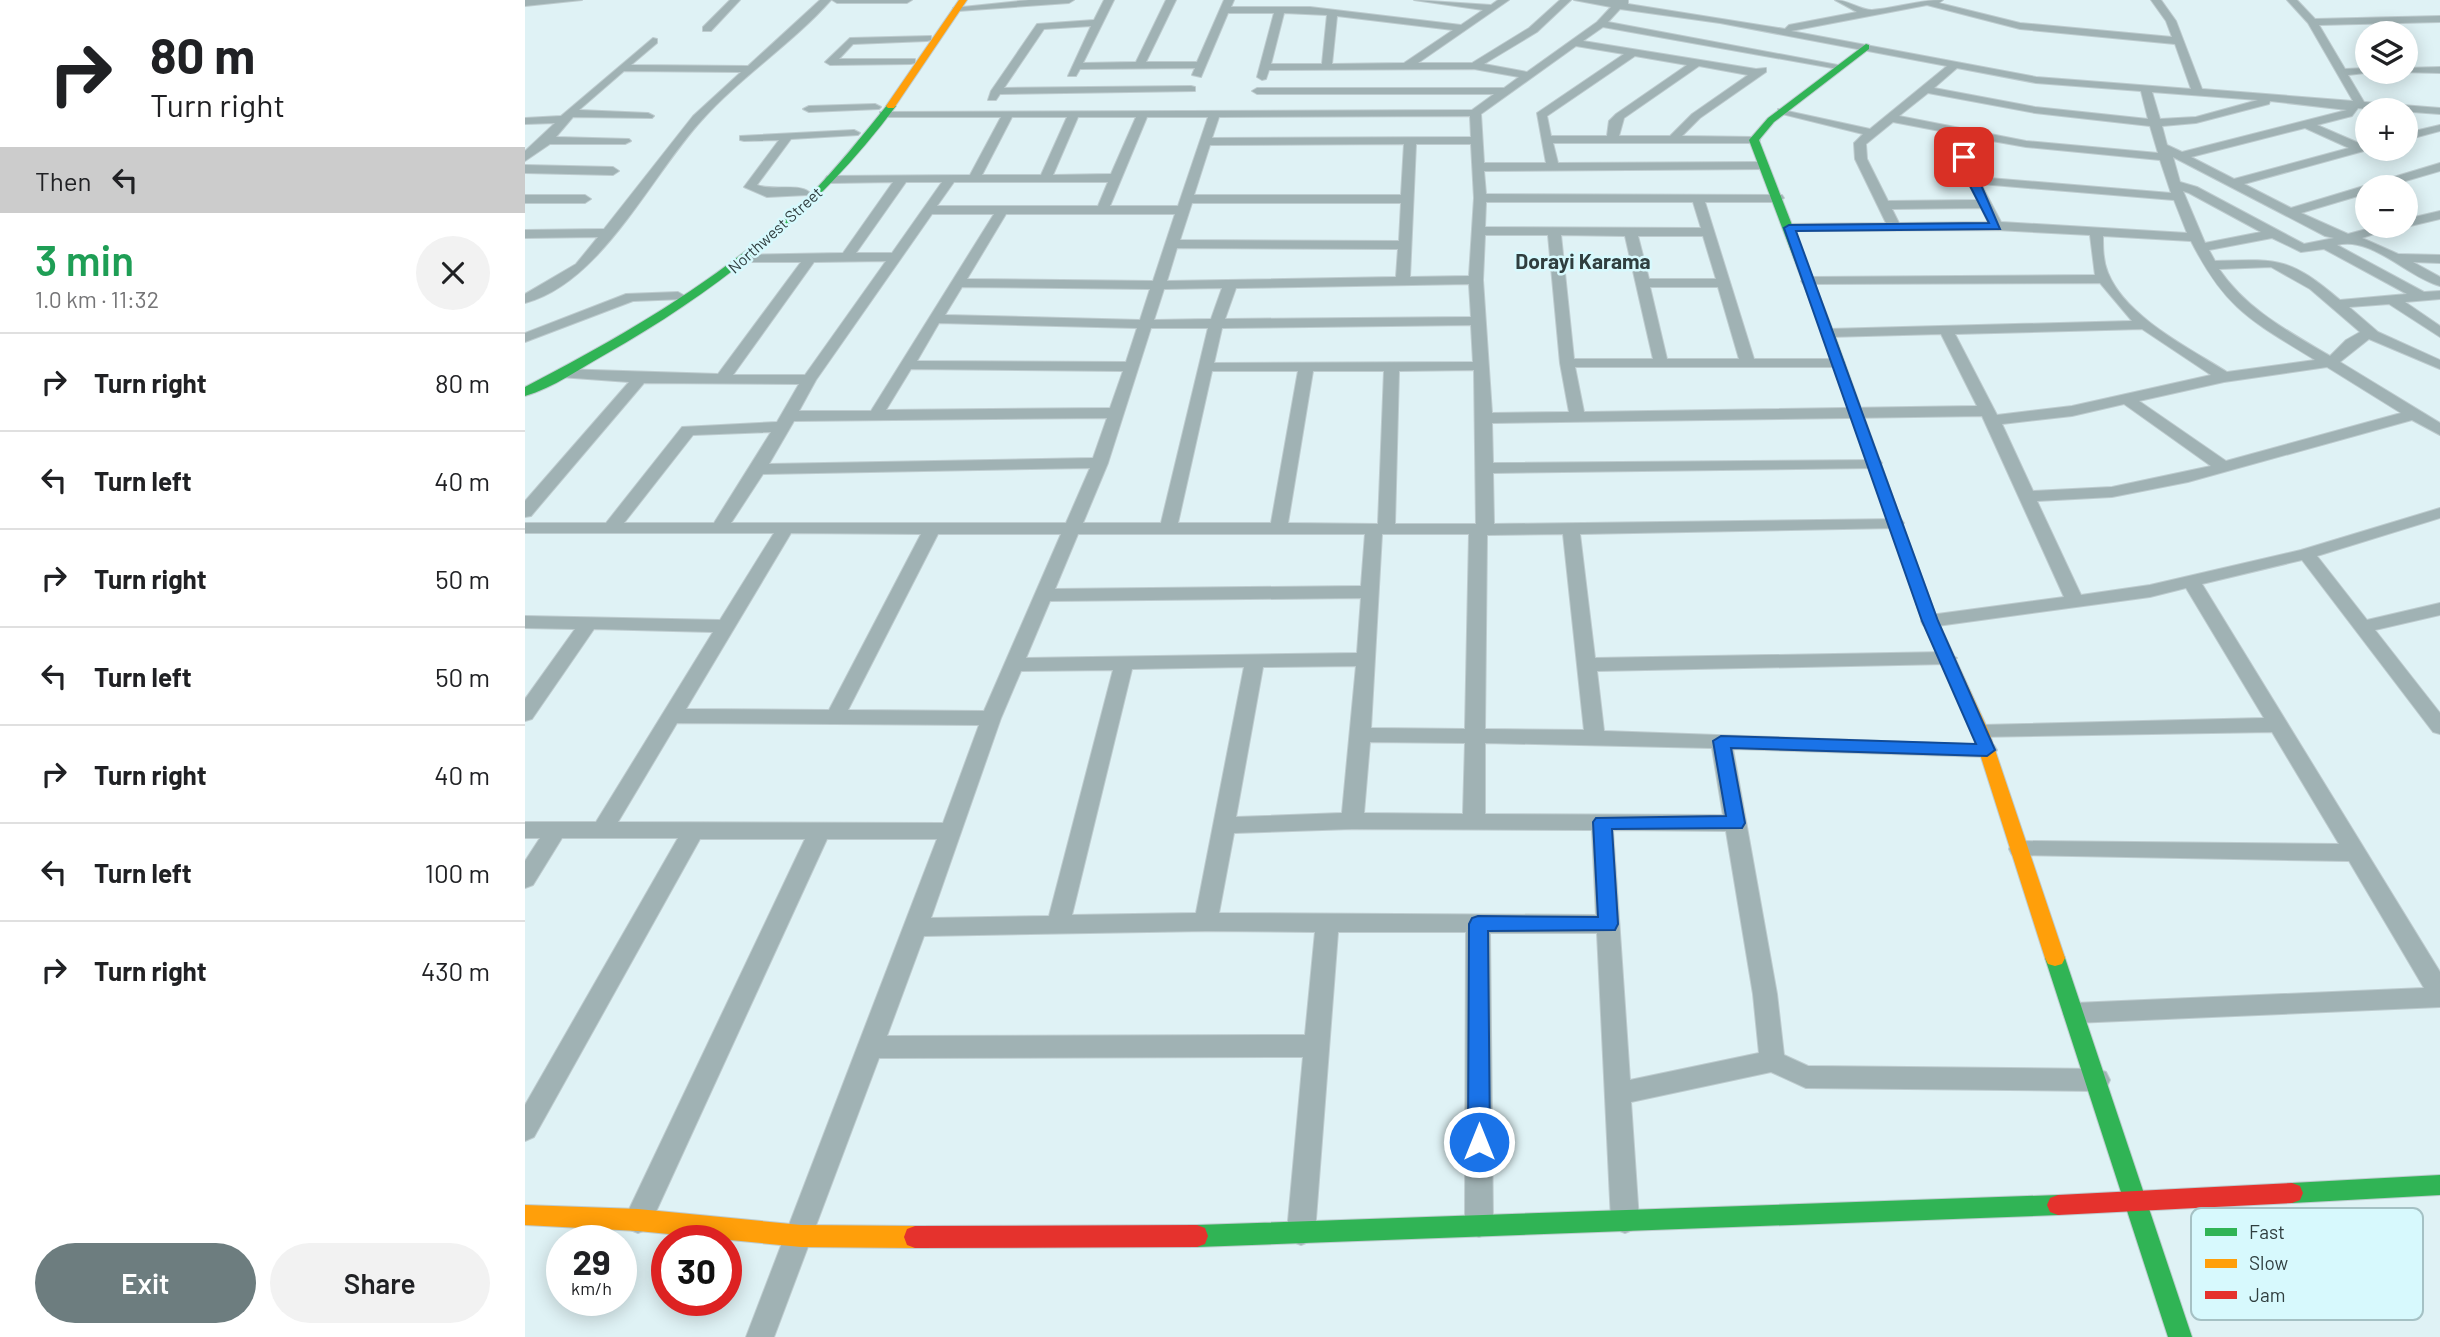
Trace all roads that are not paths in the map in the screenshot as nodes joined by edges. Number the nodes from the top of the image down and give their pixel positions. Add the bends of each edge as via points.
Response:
1 (577, 0) edge
2 (735, 0) edge
3 (826, 0) edge
4 (837, 0) edge
5 (867, 0) edge
6 (907, 0) edge
7 (1069, 0) edge
8 (1109, 0) edge
9 (1171, 0) edge
10 (1419, 0) edge
11 (1504, 0) edge
12 (1566, 0) edge
13 (1579, 0) edge
14 (1634, 0) edge
15 (1840, 0) edge
16 (1940, 0) edge
17 (2156, 0) edge
18 (2292, 0) edge
19 (1928, 2) junction
20 (525, 3) edge
21 (958, 3) edge
22 (1227, 5) edge
23 (1618, 5) junction
24 (1494, 9) junction
25 (1280, 10) junction
26 (1332, 12) junction
27 (1866, 13) junction
28 (2440, 19) edge
29 (2312, 22) junction
30 (1097, 23) junction
31 (1601, 24) junction
32 (1464, 28) junction
33 (707, 29) dead end
34 (1777, 31) junction
35 (927, 38) junction
36 (653, 41) dead end
37 (2179, 41) junction
38 (1575, 43) junction
39 (1739, 46) junction
40 (1866, 47) junction
41 (1636, 51) junction
42 (1782, 55) junction
43 (911, 61) junction
44 (1698, 62) junction
45 (1955, 64) junction
46 (1201, 65) junction
47 (1407, 65) junction
48 (1715, 65) junction
49 (1076, 66) junction
50 (1139, 66) junction
51 (1327, 66) junction
52 (1474, 66) junction
53 (1838, 66) junction
54 (1266, 67) junction
55 (621, 68) junction
56 (749, 69) junction
57 (2440, 70) edge
58 (2418, 71) edge
59 (2341, 72) junction
60 (2355, 72) edge
61 (1758, 73) junction
62 (1528, 75) junction
63 (1191, 89) junction
64 (1924, 89) junction
65 (2147, 89) junction
66 (1063, 90) junction
67 (996, 91) junction
68 (1257, 91) junction
69 (1505, 91) junction
70 (2199, 92) junction
71 (2280, 98) junction
72 (2356, 98) edge
73 (2347, 103) junction
74 (2355, 104) edge
75 (2418, 109) edge
76 (809, 110) dead end
77 (880, 110) junction
78 (1782, 111) junction
79 (2440, 111) edge
80 (1475, 113) junction
81 (982, 114) junction
82 (1008, 114) junction
83 (1074, 114) junction
84 (1251, 114) junction
85 (1142, 115) junction
86 (1180, 115) junction
87 (1214, 115) junction
88 (567, 116) junction
89 (647, 116) dead end
90 (1890, 118) junction
91 (525, 121) edge
92 (2155, 123) junction
93 (2305, 124) junction
94 (1268, 128) junction
95 (2440, 128) edge
96 (1872, 133) junction
97 (2418, 133) edge
98 (855, 134) junction
99 (788, 136) junction
100 (1977, 137) junction
101 (744, 138) dead end
102 (1613, 138) junction
103 (1674, 138) junction
104 (1546, 139) junction
105 (547, 140) junction
106 (1754, 140) junction
107 (625, 141) dead end
108 (1477, 141) junction
109 (1205, 142) junction
110 (1410, 142) junction
111 (2355, 143) edge
112 (2355, 149) edge
113 (2170, 154) junction
114 (525, 157) edge
115 (1763, 166) junction
116 (1479, 167) junction
117 (1553, 167) junction
118 (2440, 167) edge
119 (525, 169) edge
120 (613, 171) dead end
121 (2414, 175) edge
122 (1046, 176) junction
123 (975, 177) junction
124 (951, 178) junction
125 (1117, 178) junction
126 (831, 179) junction
127 (902, 179) junction
128 (1972, 180) junction
129 (2233, 183) junction
130 (2178, 191) junction
131 (803, 192) junction
132 (2355, 193) edge
133 (1480, 198) junction
134 (1698, 198) junction
135 (1778, 198) junction
136 (525, 199) edge
137 (585, 199) dead end
138 (1407, 199) junction
139 (1184, 204) junction
140 (1984, 204) junction
141 (1884, 205) junction
142 (1003, 209) junction
143 (1103, 209) junction
144 (929, 210) junction
145 (2290, 212) junction
146 (2440, 215) edge
147 (2418, 220) edge
148 (1996, 226) junction
149 (1789, 228) junction
150 (1895, 228) junction
151 (1479, 231) junction
152 (2096, 231) junction
153 (1554, 232) junction
154 (1632, 232) junction
155 (1707, 232) junction
156 (607, 233) junction
157 (525, 234) edge
158 (2271, 234) junction
159 (2355, 234) edge
160 (2343, 237) junction
161 (2200, 242) junction
162 (1172, 244) junction
163 (1405, 244) junction
164 (2324, 244) junction
165 (896, 257) junction
166 (748, 258) junction
167 (810, 258) junction
168 (846, 258) junction
169 (2397, 258) junction
170 (2440, 259) edge
171 (2210, 265) junction
172 (2104, 279) junction
173 (1476, 280) junction
174 (1808, 281) junction
175 (2440, 282) edge
176 (956, 283) junction
177 (1403, 283) junction
178 (1641, 283) junction
179 (1722, 283) junction
180 (1230, 284) junction
181 (1158, 285) junction
182 (2440, 295) edge
183 (678, 296) junction
184 (2423, 297) junction
185 (525, 299) edge
186 (2393, 300) junction
187 (2337, 304) junction
188 (933, 319) junction
189 (1478, 321) junction
190 (1145, 324) junction
191 (1216, 324) junction
192 (2148, 325) junction
193 (1946, 330) junction
194 (2370, 332) junction
195 (1828, 333) junction
196 (2440, 333) edge
197 (525, 338) edge
198 (2332, 362) junction
199 (1567, 363) junction
200 (1661, 363) junction
201 (1748, 363) junction
202 (1838, 363) junction
203 (907, 365) junction
204 (2440, 365) edge
205 (1480, 366) junction
206 (1131, 367) junction
207 (1206, 367) junction
208 (1306, 367) junction
209 (1392, 368) junction
210 (560, 373) junction
211 (2224, 377) junction
212 (640, 378) junction
213 (722, 379) junction
214 (809, 380) junction
215 (525, 382) edge
216 (525, 392) edge
217 (2127, 399) junction
218 (877, 413) junction
219 (1116, 413) junction
220 (1856, 413) junction
221 (2415, 414) junction
222 (1577, 416) junction
223 (1990, 416) junction
224 (1484, 418) junction
225 (785, 421) junction
226 (2440, 430) edge
227 (1100, 463) junction
228 (1874, 463) junction
229 (2223, 467) junction
230 (1484, 468) junction
231 (758, 469) junction
232 (2027, 496) junction
233 (525, 512) edge
234 (2440, 513) edge
235 (1895, 523) junction
236 (525, 528) edge
237 (610, 529) junction
238 (785, 529) junction
239 (932, 529) junction
240 (1168, 529) junction
241 (1279, 529) junction
242 (1380, 529) junction
243 (1482, 529) junction
244 (1571, 529) junction
245 (718, 530) junction
246 (1070, 530) junction
247 (2306, 554) junction
248 (2191, 581) junction
249 (1371, 592) junction
250 (1042, 595) junction
251 (2075, 601) junction
252 (2440, 609) edge
253 (1930, 621) junction
254 (525, 622) edge
255 (589, 624) junction
256 (726, 626) junction
257 (2363, 627) junction
258 (1947, 658) junction
259 (1366, 659) junction
260 (1255, 661) junction
261 (1124, 663) junction
262 (1014, 665) junction
263 (1587, 665) junction
264 (525, 714) edge
265 (672, 716) junction
266 (835, 717) junction
267 (991, 718) junction
268 (2437, 718) edge
269 (2277, 725) junction
270 (1361, 735) junction
271 (1476, 736) junction
272 (1595, 737) junction
273 (1721, 741) junction
274 (1984, 741) junction
275 (1352, 821) junction
276 (1473, 822) junction
277 (1602, 822) junction
278 (1736, 823) junction
279 (1224, 825) junction
280 (557, 829) junction
281 (694, 829) junction
282 (525, 830) edge
283 (603, 831) junction
284 (820, 831) junction
285 (950, 831) junction
286 (2020, 849) junction
287 (2355, 853) junction
288 (525, 879) edge
289 (1206, 922) junction
290 (1327, 923) junction
291 (1478, 924) junction
292 (1608, 924) junction
293 (1058, 925) junction
294 (916, 927) junction
295 (2440, 995) edge
296 (2075, 1013) junction
297 (1317, 1046) junction
298 (871, 1047) junction
299 (1772, 1061) junction
300 (2097, 1080) junction
301 (1618, 1094) junction
302 (525, 1129) edge
303 (2440, 1185) edge
304 (2138, 1202) junction
305 (525, 1215) edge
306 (638, 1220) junction
307 (1625, 1220) junction
308 (1479, 1224) junction
309 (1301, 1232) junction
310 (801, 1236) junction
311 (760, 1337) edge
312 (2180, 1337) edge

1 - 20 street
2 - 33 street
3 - 56 street
4 - 5 street
5 - 6 street
7 - 21 street
8 - 30 street
9 - 50 street
10 - 24 street
11 - 24 street
12 - 52 street via 1533,30
13 - 23 street
14 - 23 street
15 - 27 street
16 - 19 street
17 - 37 street
18 - 29 street
19 - 27 street
19 - 37 street via 2058,32
21 - 35 street, Northwest Street
21 - 77 street, Northwest Street
22 - 25 street
22 - 46 street
23 - 31 street
23 - 34 street
24 - 32 street
25 - 26 street
25 - 54 street
26 - 32 street
26 - 51 street
27 - 34 street
28 - 29 street
29 - 59 street
30 - 49 street
30 - 67 street via 1041,26
31 - 38 street
31 - 39 street
32 - 47 street
34 - 40 street
35 - 43 street, Northwest Street
35 - 43 street via 850,41 830,62
36 - 55 street
37 - 70 street
38 - 41 street
38 - 62 street
39 - 42 street
39 - 48 street
40 - 45 street
40 - 53 street
41 - 44 street
41 - 104 street via 1541,115
42 - 53 street
42 - 61 street
43 - 77 street, Northwest Street
44 - 48 street
44 - 102 street via 1620,116
45 - 64 street
45 - 65 street via 2036,80
46 - 50 street
46 - 63 street
47 - 51 street
47 - 52 street
48 - 61 street
49 - 50 street
49 - 66 street
51 - 54 street
52 - 62 street
53 - 78 street
54 - 68 street
55 - 56 street
55 - 88 street
56 - 156 street via 688,128
57 - 58 street
59 - 60 street
59 - 72 street
61 - 103 street via 1696,116
62 - 69 street
63 - 66 street
63 - 86 street
64 - 90 street
64 - 92 street via 2035,110
65 - 70 street
65 - 92 street
66 - 67 street
67 - 81 street
68 - 69 street
68 - 84 street
69 - 80 street
70 - 71 street
71 - 73 street
71 - 92 street via 2189,122
73 - 74 street
73 - 93 street via 2353,112
75 - 79 street
76 - 77 street
77 - 81 street
77 - 98 street, Northwest Street
77 - 126 street, Northwest Street
78 - 96 street
78 - 106 street
80 - 94 street
80 - 108 street
81 - 82 street
82 - 83 street
82 - 123 street
83 - 85 street
83 - 122 street
84 - 87 street
84 - 94 street
85 - 86 street
85 - 125 street
86 - 87 street
87 - 109 street
88 - 89 street
88 - 91 street
88 - 105 street
90 - 96 street
90 - 100 street
92 - 113 street
93 - 111 street
93 - 113 street
94 - 109 street
94 - 110 street
95 - 97 street
96 - 141 street via 1859,150
98 - 99 street
98 - 131 street, Northwest Street
99 - 101 street
99 - 131 street via 750,187
100 - 113 street
100 - 128 street via 1964,157
102 - 103 street
102 - 104 street
103 - 106 street
104 - 117 street
105 - 107 street
105 - 114 street
106 - 115 street
108 - 110 street
108 - 116 street
109 - 139 street
110 - 138 street
112 - 129 street
113 - 129 street
113 - 130 street
115 - 117 street
115 - 135 street
116 - 117 street
116 - 133 street
118 - 121 street
119 - 120 street
122 - 123 street
122 - 125 street
123 - 124 street
124 - 127 street
124 - 144 street
125 - 143 street
126 - 127 street
126 - 166 street, Northwest Street
127 - 168 street
128 - 130 street
128 - 140 street
129 - 145 street
130 - 158 street via 2193,190
130 - 161 street
131 - 183 street, Northwest Street via 735,255
132 - 145 street
133 - 134 street
133 - 151 street
134 - 135 street
134 - 155 street
135 - 149 street
136 - 137 street
138 - 139 street
138 - 163 street
139 - 143 street
139 - 162 street
140 - 141 street
140 - 148 street
141 - 150 street
142 - 143 street
142 - 144 street
142 - 176 street
144 - 165 street
145 - 160 street
146 - 147 street
148 - 150 street
148 - 152 street
149 - 150 street
149 - 174 street
151 - 153 street
151 - 173 street
152 - 161 street
152 - 172 street
153 - 154 street
153 - 199 street
154 - 155 street
154 - 178 street
155 - 179 street
156 - 157 street
156 - 185 street via 571,275
158 - 161 street
158 - 164 street via 2301,248
159 - 160 street
160 - 164 street
160 - 169 street
161 - 171 street
162 - 163 street
162 - 181 street
163 - 177 street
164 - 184 street
165 - 168 street
165 - 214 street
166 - 167 street
166 - 210 street, Northwest Street via 661,317
167 - 168 street
167 - 213 street
169 - 170 street
169 - 175 street
171 - 187 street via 2278,264
171 - 198 street via 2241,307
172 - 174 street
172 - 192 street via 2121,303
173 - 177 street
173 - 189 street
174 - 195 street
176 - 181 street
176 - 188 street
177 - 180 street
178 - 179 street
178 - 200 street
179 - 201 street
180 - 181 street
180 - 191 street
181 - 190 street
182 - 184 street
183 - 197 street via 632,297
183 - 215 street, Northwest Street
184 - 186 street
186 - 187 street
186 - 196 street
187 - 194 street
188 - 190 street
188 - 203 street
189 - 191 street
189 - 205 street
190 - 191 street
190 - 206 street
191 - 207 street
192 - 193 street
192 - 211 street
193 - 195 street
193 - 223 street
194 - 198 street
194 - 204 street
195 - 202 street
198 - 211 street
198 - 221 street
199 - 200 street
199 - 222 street
200 - 201 street
201 - 202 street
202 - 220 street
203 - 206 street
203 - 218 street
205 - 209 street
205 - 224 street
206 - 219 street
207 - 208 street
207 - 240 street
208 - 209 street
208 - 241 street
209 - 242 street
210 - 212 street
210 - 216 street, Northwest Street
211 - 217 street
212 - 213 street
212 - 233 street
213 - 214 street
214 - 225 street
217 - 223 street via 2072,411
217 - 229 street
218 - 219 street
218 - 225 street
219 - 227 street
220 - 222 street
220 - 223 street
220 - 228 street
221 - 226 street
221 - 229 street
222 - 224 street
223 - 232 street
224 - 230 street
225 - 231 street
225 - 237 street via 688,430
227 - 231 street
227 - 246 street
228 - 230 street
228 - 235 street
229 - 232 street via 2112,492
230 - 243 street
231 - 245 street
232 - 251 street
234 - 247 street
235 - 244 street
235 - 253 street
236 - 237 street
237 - 245 street
238 - 239 street
238 - 245 street
238 - 256 street
239 - 246 street
239 - 266 street
240 - 241 street
240 - 246 street
241 - 242 street
242 - 243 street
242 - 249 street
243 - 244 street
243 - 271 street
244 - 263 street
246 - 250 street
247 - 248 street
247 - 257 street
248 - 251 street
248 - 269 street
249 - 250 street
249 - 259 street
250 - 262 street
251 - 253 street
252 - 257 street
253 - 258 street
254 - 255 street
255 - 256 street
255 - 264 street
256 - 265 street
257 - 268 street
258 - 263 street
258 - 274 street
259 - 260 street
259 - 270 street
260 - 261 street
260 - 279 street
261 - 262 street
261 - 293 street
262 - 267 street
263 - 272 street
265 - 266 street
265 - 283 street
266 - 267 street
267 - 285 street
269 - 274 street
269 - 287 street
270 - 271 street
270 - 275 street
271 - 272 street
271 - 276 street
272 - 273 street
273 - 274 street
273 - 278 street
274 - 286 street
275 - 276 street
275 - 279 street
276 - 277 street
277 - 278 street
277 - 292 street
278 - 299 street
279 - 289 street
280 - 282 street
280 - 283 street
280 - 288 street
281 - 283 street
281 - 284 street
281 - 302 street
284 - 285 street
284 - 306 street
285 - 294 street
286 - 287 street
286 - 296 street
287 - 295 street
289 - 290 street
289 - 293 street
290 - 291 street
290 - 297 street
291 - 292 street
291 - 308 street
292 - 301 street
293 - 294 street
294 - 298 street
295 - 296 street
296 - 300 street
297 - 298 street
297 - 309 street
298 - 310 street
299 - 300 street via 1806,1077
299 - 301 street
300 - 304 street
301 - 307 street
303 - 304 street
304 - 307 street
304 - 312 street
305 - 306 street
306 - 310 street
307 - 308 street
308 - 309 street
309 - 310 street via 1028,1238
310 - 311 street

